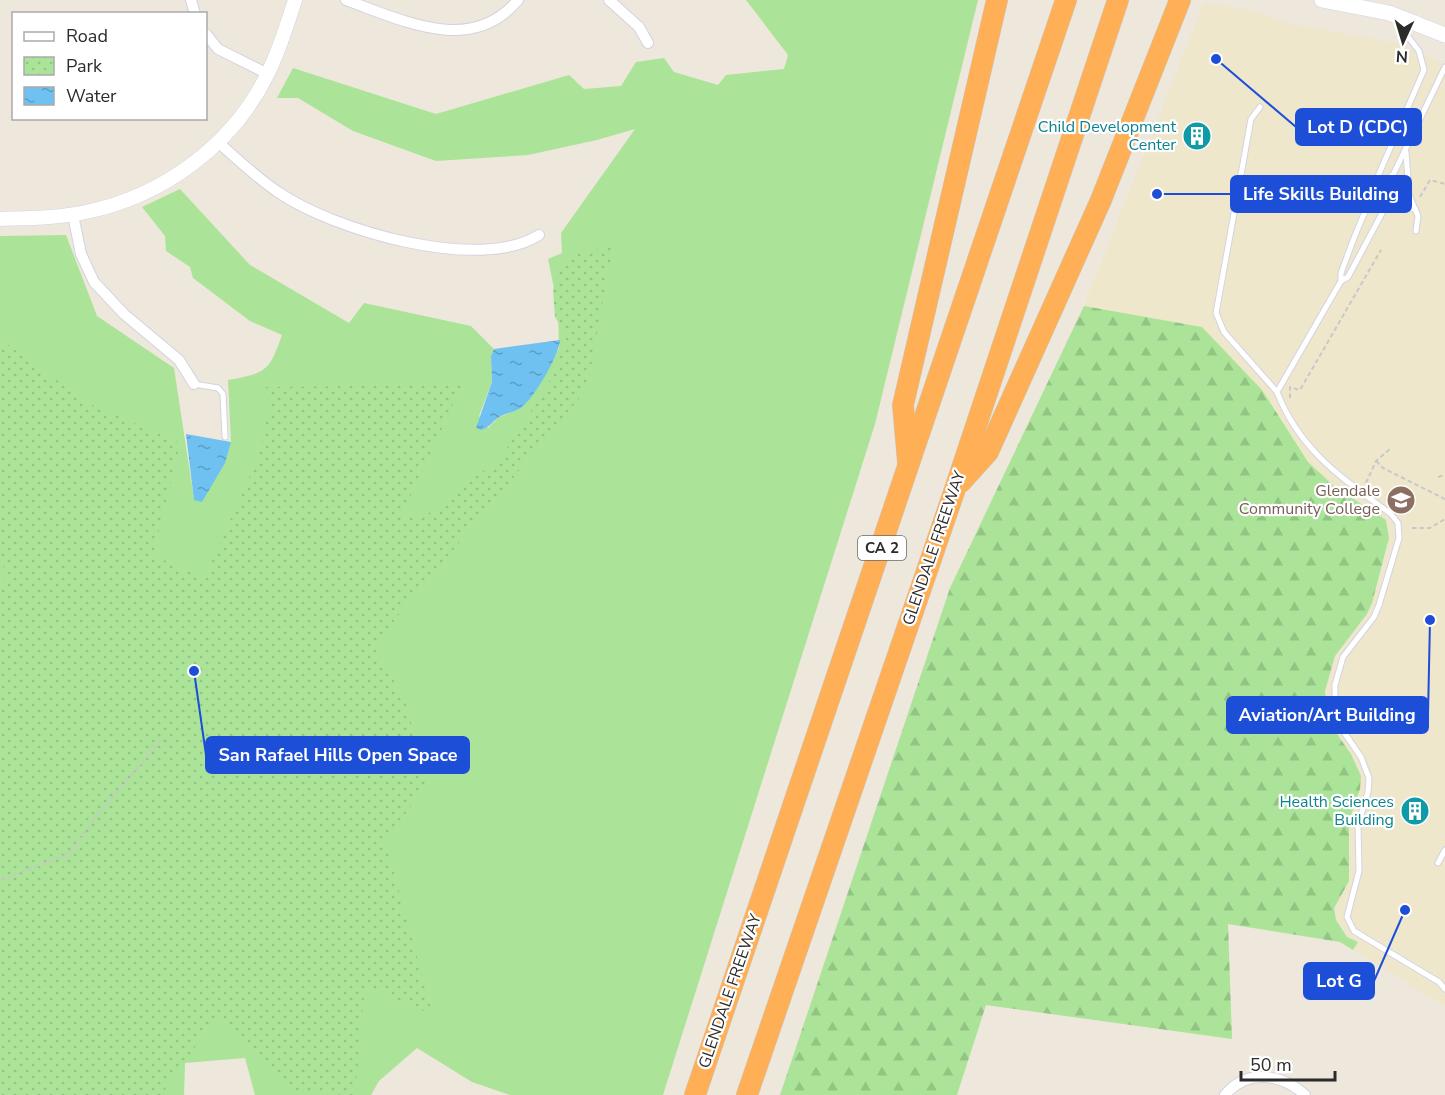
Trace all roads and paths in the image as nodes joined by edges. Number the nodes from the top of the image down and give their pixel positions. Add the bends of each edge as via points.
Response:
1 (295, 0) edge
2 (346, 0) edge
3 (518, 0) edge
4 (609, 0) edge
5 (997, 0) edge
6 (1066, 0) edge
7 (1118, 0) edge
8 (1180, 0) edge
9 (1322, 0) edge
10 (1389, 13) junction
11 (207, 35) edge
12 (1445, 35) edge
13 (648, 43) dead end
14 (1445, 67) edge
15 (268, 74) junction
16 (1260, 107) dead end
17 (218, 142) junction
18 (1405, 150) junction
19 (1393, 175) junction
20 (1445, 184) edge
21 (1419, 199) dead end
22 (1372, 201) junction
23 (1389, 201) junction
24 (1326, 206) dead end
25 (1415, 209) junction
26 (1350, 210) dead end
27 (74, 214) junction
28 (0, 219) edge
29 (1416, 231) dead end
30 (539, 235) dead end
31 (1381, 250) dead end
32 (1341, 281) junction
33 (194, 384) joint
34 (1277, 392) junction
35 (1292, 404) dead end
36 (225, 436) dead end
37 (1391, 448) dead end
38 (1376, 461) junction
39 (909, 470) junction
40 (1445, 475) edge
41 (1437, 477) dead end
42 (1366, 483) dead end
43 (955, 489) junction
44 (1445, 499) edge
45 (1445, 519) edge
46 (1412, 528) dead end
47 (161, 740) dead end
48 (1445, 850) edge
49 (1438, 863) dead end
50 (0, 880) edge
51 (1445, 989) edge
52 (695, 1095) edge
53 (747, 1095) edge
54 (1225, 1095) edge
55 (1305, 1095) edge

1 - 15 street
2 - 3 street via 436,29 461,32 494,20
4 - 13 street via 639,27
5 - 39 highway via 903,405
6 - 39 highway, GLENDALE FREEWAY / CA 2
7 - 43 highway, GLENDALE FREEWAY / CA 2
8 - 43 highway via 1101,200 988,452
9 - 10 main road
10 - 12 main road
10 - 22 lane via 1419,51 1424,66 1375,183
11 - 15 street via 218,49
14 - 18 lane
15 - 17 street via 248,108
16 - 34 lane via 1251,119 1216,313 1224,332
17 - 27 street via 192,166 141,194
17 - 30 street via 278,193 319,214 365,230 423,246 455,250 508,248
18 - 19 lane
18 - 25 lane via 1409,195
19 - 22 lane via 1384,180
19 - 23 lane via 1396,187
20 - 21 path via 1430,180
22 - 32 lane
23 - 25 lane
23 - 32 lane via 1348,277
24 - 26 path
25 - 29 lane via 1419,223
27 - 28 street
27 - 33 street via 81,254 94,282 124,314 179,360
31 - 35 path via 1300,390 1290,387
32 - 34 lane
33 - 36 lane via 218,388 224,394
34 - 51 lane via 1308,447 1398,523 1399,537 1379,605 1342,657 1335,685 1339,725 1361,757 1369,778 1356,836 1359,871 1347,917 1354,931
37 - 38 path
38 - 42 path
38 - 44 path
39 - 52 highway, GLENDALE FREEWAY / CA 2
40 - 41 path
43 - 53 highway, GLENDALE FREEWAY / CA 2
45 - 46 path via 1430,528
47 - 50 path via 69,854
48 - 49 lane
54 - 55 street via 1242,1081 1271,1077 1292,1084

